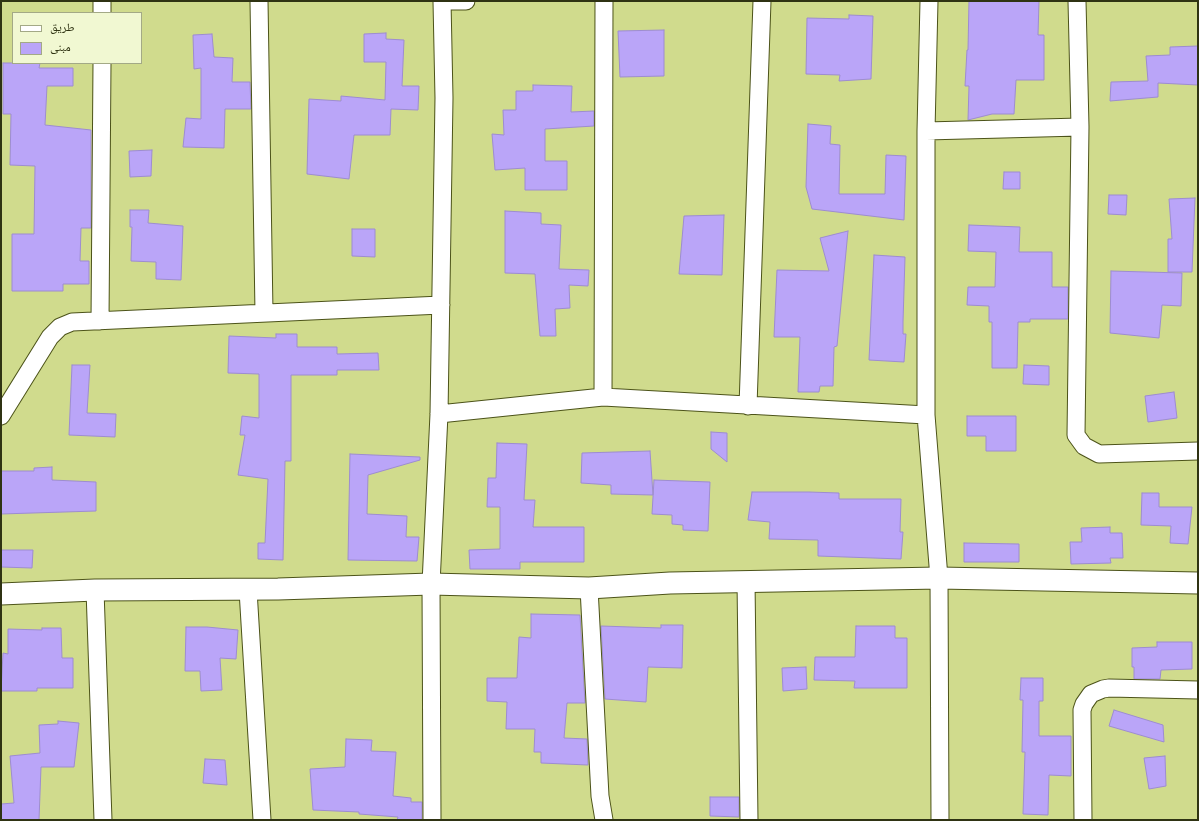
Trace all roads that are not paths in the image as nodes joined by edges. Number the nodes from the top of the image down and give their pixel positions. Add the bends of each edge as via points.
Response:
1 (102, 1) edge
2 (259, 1) edge
3 (442, 1) edge
4 (466, 1) edge
5 (604, 1) edge
6 (751, 1) edge
7 (762, 1) edge
8 (775, 1) edge
9 (930, 1) edge
10 (1077, 1) edge
11 (102, 12) edge
12 (102, 64) edge
13 (1080, 127) junction
14 (926, 131) junction
15 (441, 305) junction
16 (264, 313) junction
17 (100, 321) junction
18 (603, 398) junction
19 (748, 406) junction
20 (439, 414) junction
21 (926, 415) junction
22 (1, 416) edge
23 (1198, 451) edge
24 (939, 578) junction
25 (746, 581) junction
26 (1198, 583) edge
27 (431, 584) junction
28 (589, 588) junction
29 (95, 590) junction
30 (248, 590) junction
31 (1, 594) edge
32 (1198, 690) edge
33 (102, 820) edge
34 (262, 820) edge
35 (432, 820) edge
36 (604, 820) edge
37 (749, 820) edge
38 (940, 820) edge
39 (1083, 820) edge

1 - 11 street
2 - 16 street
3 - 4 street
3 - 15 street via 444,98
5 - 18 street
6 - 7 street
7 - 8 street
7 - 19 street
9 - 14 street
10 - 13 street
12 - 17 street
13 - 14 street
13 - 23 street via 1076,435 1084,446 1099,454
14 - 21 street
15 - 16 street
15 - 20 street
16 - 17 street
17 - 22 street via 72,322 60,327 50,337
18 - 19 street
18 - 20 street
19 - 21 street
20 - 27 street
21 - 24 street
24 - 25 street
24 - 26 street
24 - 38 street
25 - 28 street
25 - 37 street
27 - 28 street
27 - 30 street
27 - 35 street
28 - 36 street via 600,796
29 - 30 street
29 - 31 street
29 - 33 street
30 - 34 street
32 - 39 street via 1109,688 1091,694 1082,710

